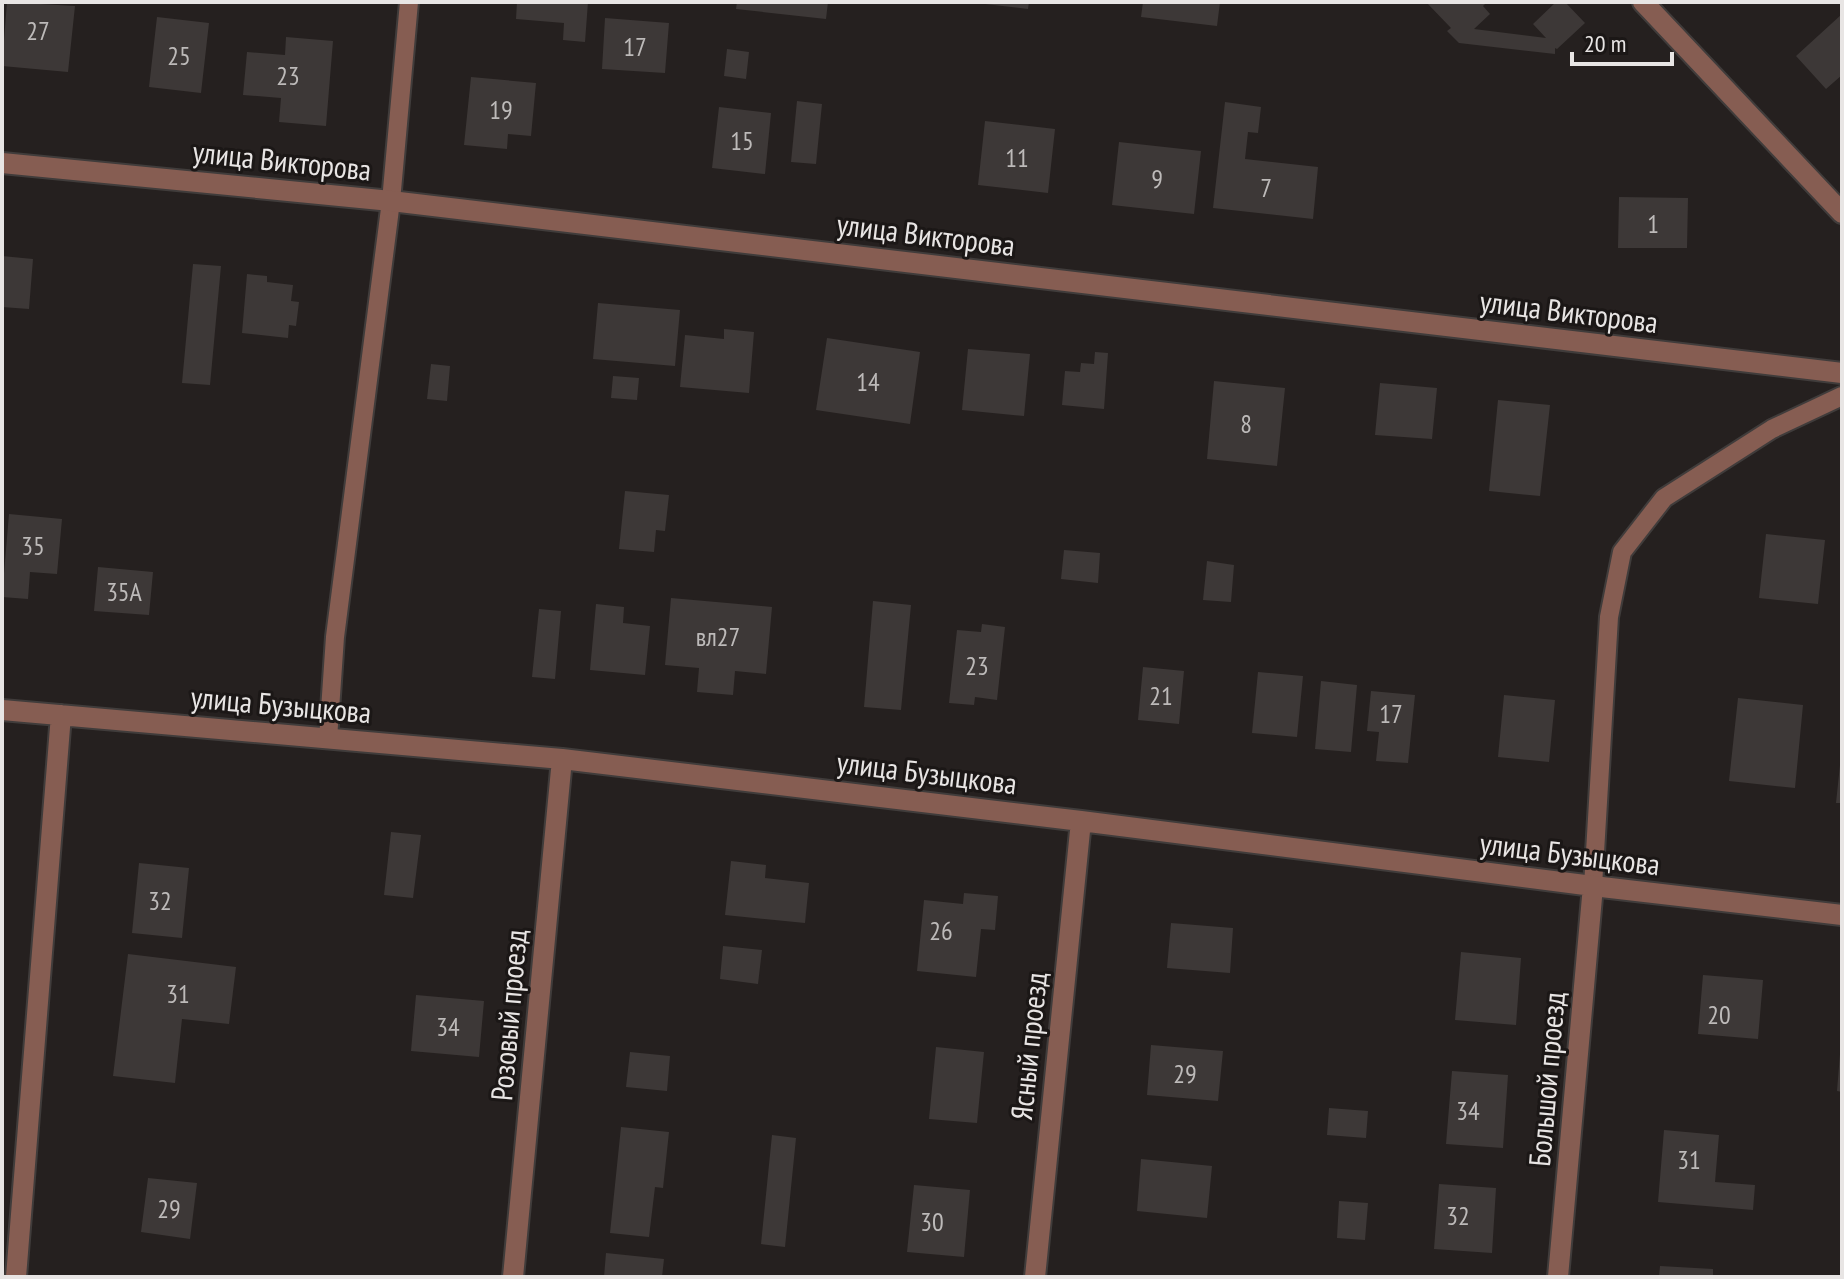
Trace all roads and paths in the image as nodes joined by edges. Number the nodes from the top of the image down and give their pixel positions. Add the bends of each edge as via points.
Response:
1 (409, 2) edge
2 (1643, 2) edge
3 (2, 163) edge
4 (391, 201) junction
5 (1842, 213) edge
6 (1842, 373) edge
7 (1842, 396) edge
8 (2, 710) edge
9 (61, 715) junction
10 (328, 739) junction
11 (562, 759) junction
12 (1081, 821) junction
13 (1593, 886) junction
14 (1842, 915) edge
15 (16, 1277) edge
16 (513, 1277) edge
17 (1035, 1277) edge
18 (1558, 1277) edge

1 - 4 lane
2 - 5 street
3 - 4 street, улица Викторова
4 - 6 street, улица Викторова
4 - 10 lane via 335,637
7 - 13 lane via 1772,429 1664,498 1622,552 1609,617
8 - 9 street, улица Бузыцкова
9 - 10 street, улица Бузыцкова
9 - 15 street
10 - 11 street, улица Бузыцкова
11 - 12 street, улица Бузыцкова
11 - 16 street, Розовый проезд
12 - 13 street, улица Бузыцкова
12 - 17 street, Ясный проезд
13 - 14 street, улица Бузыцкова
13 - 18 street, Большой проезд

